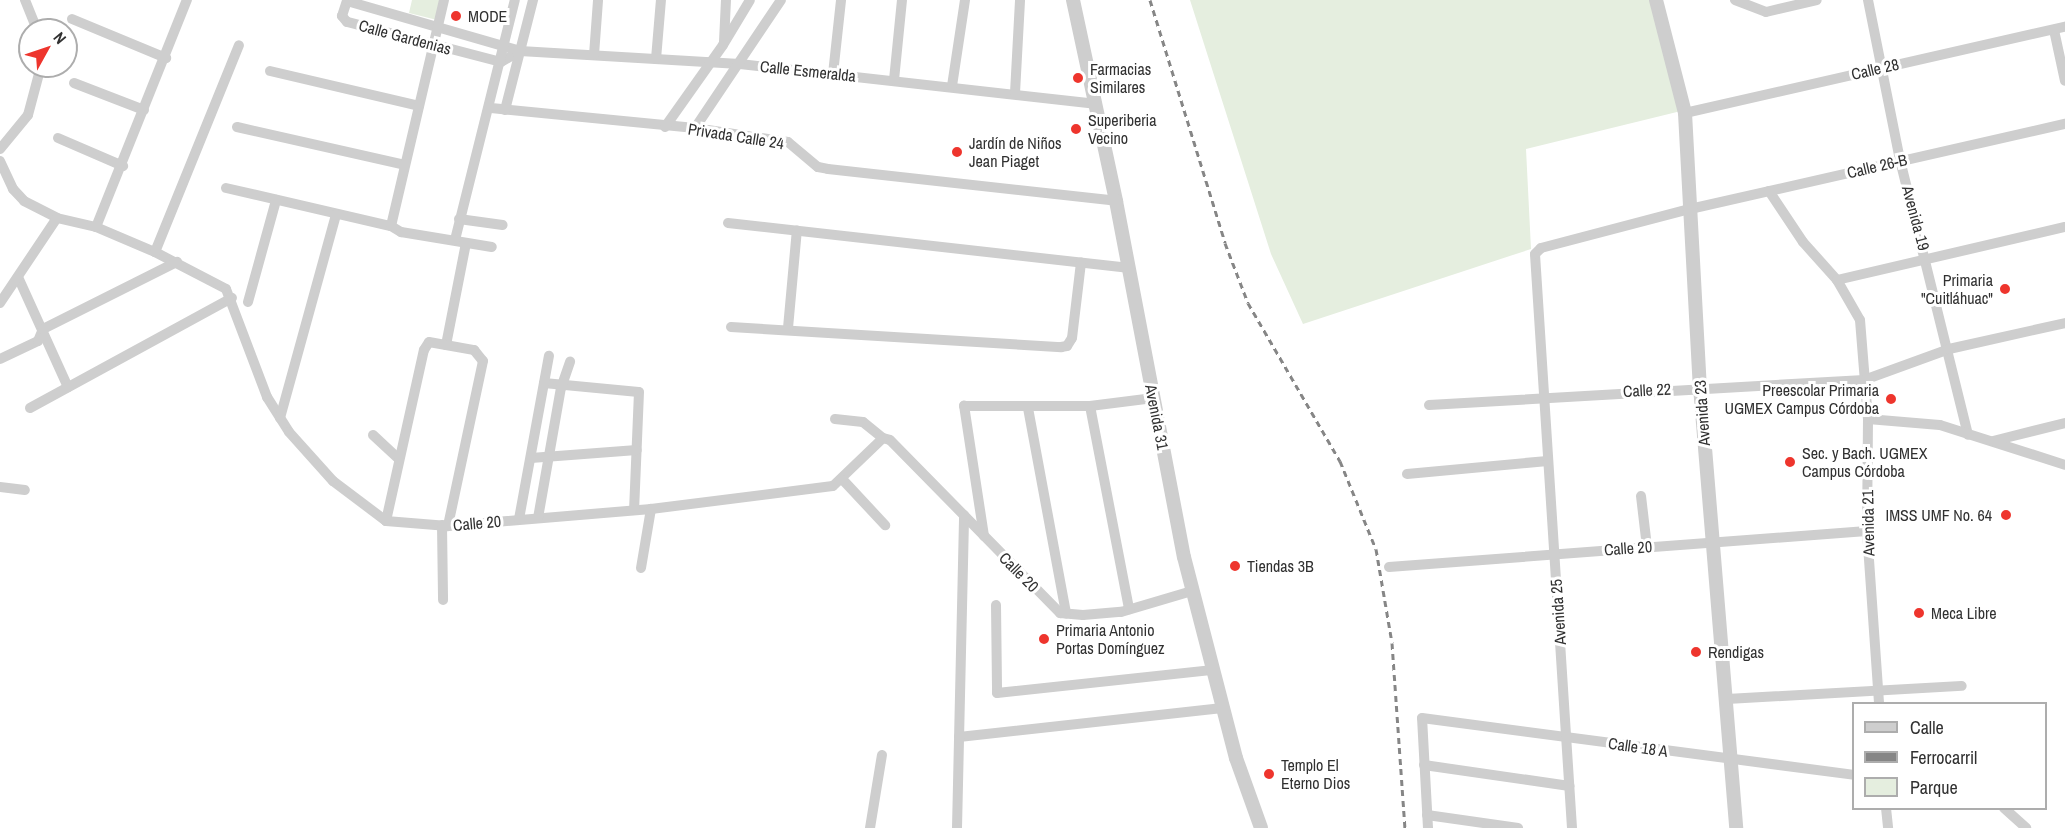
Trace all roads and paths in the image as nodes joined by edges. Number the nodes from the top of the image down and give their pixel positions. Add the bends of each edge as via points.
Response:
1 (25, 0) edge
2 (187, 0) edge
3 (347, 0) edge
4 (444, 0) edge
5 (515, 0) edge
6 (532, 0) edge
7 (598, 0) edge
8 (661, 0) edge
9 (726, 0) edge
10 (750, 0) edge
11 (781, 0) edge
12 (841, 0) edge
13 (902, 0) edge
14 (965, 0) edge
15 (1020, 0) edge
16 (1073, 0) edge
17 (1656, 0) edge
18 (1817, 0) edge
19 (1868, 0) edge
20 (1737, 2) edge
21 (32, 18) edge
22 (78, 21) edge
23 (438, 26) junction
24 (2065, 27) edge
25 (2054, 30) junction
26 (239, 45) dead end
27 (504, 45) junction
28 (723, 45) junction
29 (434, 46) junction
30 (520, 51) junction
31 (594, 55) junction
32 (166, 58) junction
33 (656, 59) junction
34 (501, 62) junction
35 (711, 62) junction
36 (740, 64) junction
37 (1880, 67) junction
38 (270, 71) dead end
39 (833, 74) junction
40 (38, 78) edge
41 (894, 80) junction
42 (2065, 81) edge
43 (74, 82) dead end
44 (952, 86) junction
45 (1014, 93) junction
46 (1095, 104) junction
47 (419, 106) junction
48 (491, 108) junction
49 (144, 110) junction
50 (505, 110) junction
51 (1685, 113) junction
52 (2065, 124) edge
53 (237, 127) dead end
54 (664, 127) junction
55 (695, 128) junction
56 (58, 138) dead end
57 (0, 149) edge
58 (1900, 160) junction
59 (0, 161) edge
60 (405, 165) junction
61 (123, 166) junction
62 (226, 188) dead end
63 (1769, 191) junction
64 (276, 200) junction
65 (1116, 201) junction
66 (1690, 209) junction
67 (336, 215) junction
68 (57, 218) junction
69 (459, 219) junction
70 (728, 223) dead end
71 (503, 225) dead end
72 (391, 226) junction
73 (2065, 226) edge
74 (96, 227) junction
75 (797, 230) junction
76 (460, 242) junction
77 (492, 247) dead end
78 (155, 252) junction
79 (1535, 254) joint
80 (1927, 256) junction
81 (177, 262) junction
82 (1080, 263) junction
83 (1127, 268) junction
84 (18, 277) junction
85 (1837, 280) junction
86 (232, 298) junction
87 (248, 302) dead end
88 (0, 303) edge
89 (2065, 323) edge
90 (731, 327) dead end
91 (788, 328) junction
92 (43, 329) junction
93 (446, 345) junction
94 (1949, 349) junction
95 (549, 356) dead end
96 (0, 359) edge
97 (570, 362) dead end
98 (1864, 380) junction
99 (544, 383) junction
100 (68, 387) junction
101 (1700, 387) junction
102 (561, 388) junction
103 (1544, 396) junction
104 (1153, 398) junction
105 (1429, 405) dead end
106 (1090, 406) junction
107 (30, 408) dead end
108 (1028, 408) junction
109 (280, 418) junction
110 (835, 419) dead end
111 (1868, 419) junction
112 (2065, 423) edge
113 (373, 435) dead end
114 (1968, 435) junction
115 (883, 438) junction
116 (1993, 441) junction
117 (637, 450) junction
118 (398, 458) junction
119 (531, 459) junction
120 (550, 460) junction
121 (1547, 461) junction
122 (2065, 465) edge
123 (1407, 474) dead end
124 (843, 480) junction
125 (0, 487) edge
126 (25, 490) dead end
127 (1641, 496) dead end
128 (651, 509) junction
129 (634, 510) junction
130 (964, 515) junction
131 (538, 518) junction
132 (519, 519) junction
133 (386, 521) junction
134 (885, 525) dead end
135 (445, 526) junction
136 (1867, 531) junction
137 (984, 537) junction
138 (1712, 542) junction
139 (1647, 547) junction
140 (1554, 553) junction
141 (1389, 567) dead end
142 (640, 568) dead end
143 (1192, 591) junction
144 (443, 600) dead end
145 (996, 605) dead end
146 (1129, 609) junction
147 (1066, 614) junction
148 (1211, 670) junction
149 (1962, 686) dead end
150 (1878, 691) junction
151 (1727, 699) junction
152 (1879, 702) edge
153 (1222, 708) junction
154 (959, 737) junction
155 (1566, 737) junction
156 (882, 755) dead end
157 (1732, 760) junction
158 (1424, 765) junction
159 (1852, 775) edge
160 (1569, 786) junction
161 (1886, 810) edge
162 (2006, 810) edge
163 (1427, 815) junction
164 (870, 828) edge
165 (957, 828) edge
166 (1261, 828) edge
167 (1428, 828) edge
168 (1518, 828) edge
169 (1572, 828) edge
170 (1736, 828) edge
171 (1888, 828) edge
172 (2026, 828) edge

1 - 21 street
2 - 32 street
3 - 23 street, Calle Gardenias
3 - 29 street, Calle Gardenias via 342,16 347,22
4 - 23 street
5 - 27 street
6 - 30 street
7 - 31 street
8 - 33 street
9 - 28 street
10 - 28 street
11 - 36 street
12 - 39 street
13 - 41 street
14 - 44 street
15 - 45 street
16 - 46 street, Avenida 31
17 - 51 street, Avenida 23
18 - 20 street via 1766,12
19 - 37 street, Avenida 19
22 - 32 street
23 - 27 street, Calle Gardenias
23 - 29 street
24 - 25 street, Calle 28
25 - 37 street, Calle 28
25 - 42 street
26 - 78 street
27 - 30 street, Calle Gardenias
27 - 34 street
28 - 35 street
29 - 34 street, Calle Gardenias
29 - 47 street
30 - 31 street, Calle Esmeralda
30 - 34 street
30 - 50 street
31 - 33 street, Calle Esmeralda
32 - 49 street
33 - 35 street, Calle Esmeralda
34 - 48 street
35 - 36 street, Calle Esmeralda
35 - 54 street
36 - 39 street, Calle Esmeralda
36 - 55 street
37 - 51 street, Calle 28
37 - 58 street, Avenida 19
38 - 47 street
39 - 41 street, Calle Esmeralda
40 - 57 street via 28,115
41 - 44 street, Calle Esmeralda
43 - 49 street
44 - 45 street, Calle Esmeralda
45 - 46 street, Calle Esmeralda
46 - 65 street, Avenida 31
47 - 60 street
48 - 50 street, Privada Calle 24
48 - 69 street
49 - 61 street
50 - 54 street, Privada Calle 24
51 - 66 street, Avenida 23
52 - 58 street, Calle 26-B
53 - 60 street
54 - 55 street, Privada Calle 24
55 - 65 street, Privada Calle 24 via 788,142 818,167 828,169
56 - 61 street
58 - 63 street, Calle 26-B
58 - 80 street, Avenida 19
59 - 68 street via 13,189 24,201
60 - 72 street
61 - 74 street
62 - 64 street
63 - 66 street, Calle 26-B
63 - 85 street, Avenida 21 via 1803,242
64 - 67 street
64 - 87 street
65 - 83 street, Avenida 31
66 - 79 street, Calle 26-B via 1541,248
66 - 101 street, Avenida 23
67 - 72 street
67 - 109 street
68 - 74 street
68 - 84 street
69 - 71 street
69 - 76 street
70 - 75 street
72 - 76 street via 401,232
73 - 80 street
74 - 78 street
75 - 82 street
75 - 91 street
76 - 77 street
76 - 93 street
78 - 81 street
79 - 103 street, Avenida 25
80 - 85 street
80 - 94 street, Avenida 19
81 - 86 street via 226,289
81 - 92 street
82 - 83 street
82 - 91 street via 1072,338 1067,346
83 - 104 street, Avenida 31
84 - 88 street
84 - 92 street
85 - 98 street, Avenida 21 via 1860,320
86 - 100 street
86 - 109 street via 267,397
89 - 94 street, Calle 22
90 - 91 street
92 - 96 street via 38,341
92 - 100 street
93 - 118 street via 425,345
93 - 135 street via 482,355
94 - 98 street, Calle 22
94 - 114 street, Avenida 19
95 - 99 street
97 - 102 street
98 - 101 street, Calle 22
98 - 111 street, Avenida 21
99 - 102 street
99 - 119 street
100 - 107 street
101 - 103 street, Calle 22
101 - 138 street, Avenida 23
102 - 117 street via 639,392
102 - 120 street
103 - 105 street, Calle 22
103 - 121 street, Avenida 25
104 - 106 street
104 - 143 street, Avenida 31
106 - 108 street
106 - 146 street
108 - 137 street via 964,406
108 - 147 street
109 - 133 street via 333,481
110 - 115 street, Calle 20 via 864,422
111 - 114 street via 1928,423
111 - 136 street, Avenida 21
112 - 116 street
113 - 118 street
114 - 116 street
115 - 124 street, Calle 20
115 - 130 street, Calle 20 via 890,440
116 - 122 street
117 - 120 street
117 - 129 street
118 - 133 street
119 - 120 street
119 - 132 street
120 - 131 street
121 - 123 street
121 - 140 street, Avenida 25
124 - 128 street, Calle 20 via 834,486
124 - 134 street
125 - 126 street
127 - 139 street
128 - 129 street, Calle 20
128 - 142 street
129 - 131 street, Calle 20
130 - 137 street, Calle 20
130 - 154 street
131 - 132 street, Calle 20
132 - 135 street, Calle 20
133 - 135 street, Calle 20
135 - 144 street
136 - 138 street, Calle 20
136 - 150 street, Avenida 21
137 - 147 street, Calle 20 via 1056,609
138 - 139 street, Calle 20
138 - 151 street, Avenida 23
139 - 140 street, Calle 20
140 - 141 street, Calle 20
140 - 155 street, Avenida 25
143 - 146 street
143 - 148 street, Avenida 31
145 - 148 street via 997,693
146 - 147 street
148 - 153 street, Avenida 31
149 - 150 street
150 - 151 street
150 - 152 street, Avenida 21
151 - 157 street, Avenida 23
153 - 154 street
153 - 166 street, Avenida 31
154 - 165 street
155 - 157 street, Calle 18 A
155 - 158 street, Calle 18 A via 1422,718
155 - 160 street, Avenida 25
156 - 164 street
157 - 159 street, Calle 18 A
157 - 170 street, Avenida 23
158 - 160 street
158 - 163 street
160 - 169 street, Avenida 25
161 - 171 street
162 - 172 street
163 - 167 street
163 - 168 street

